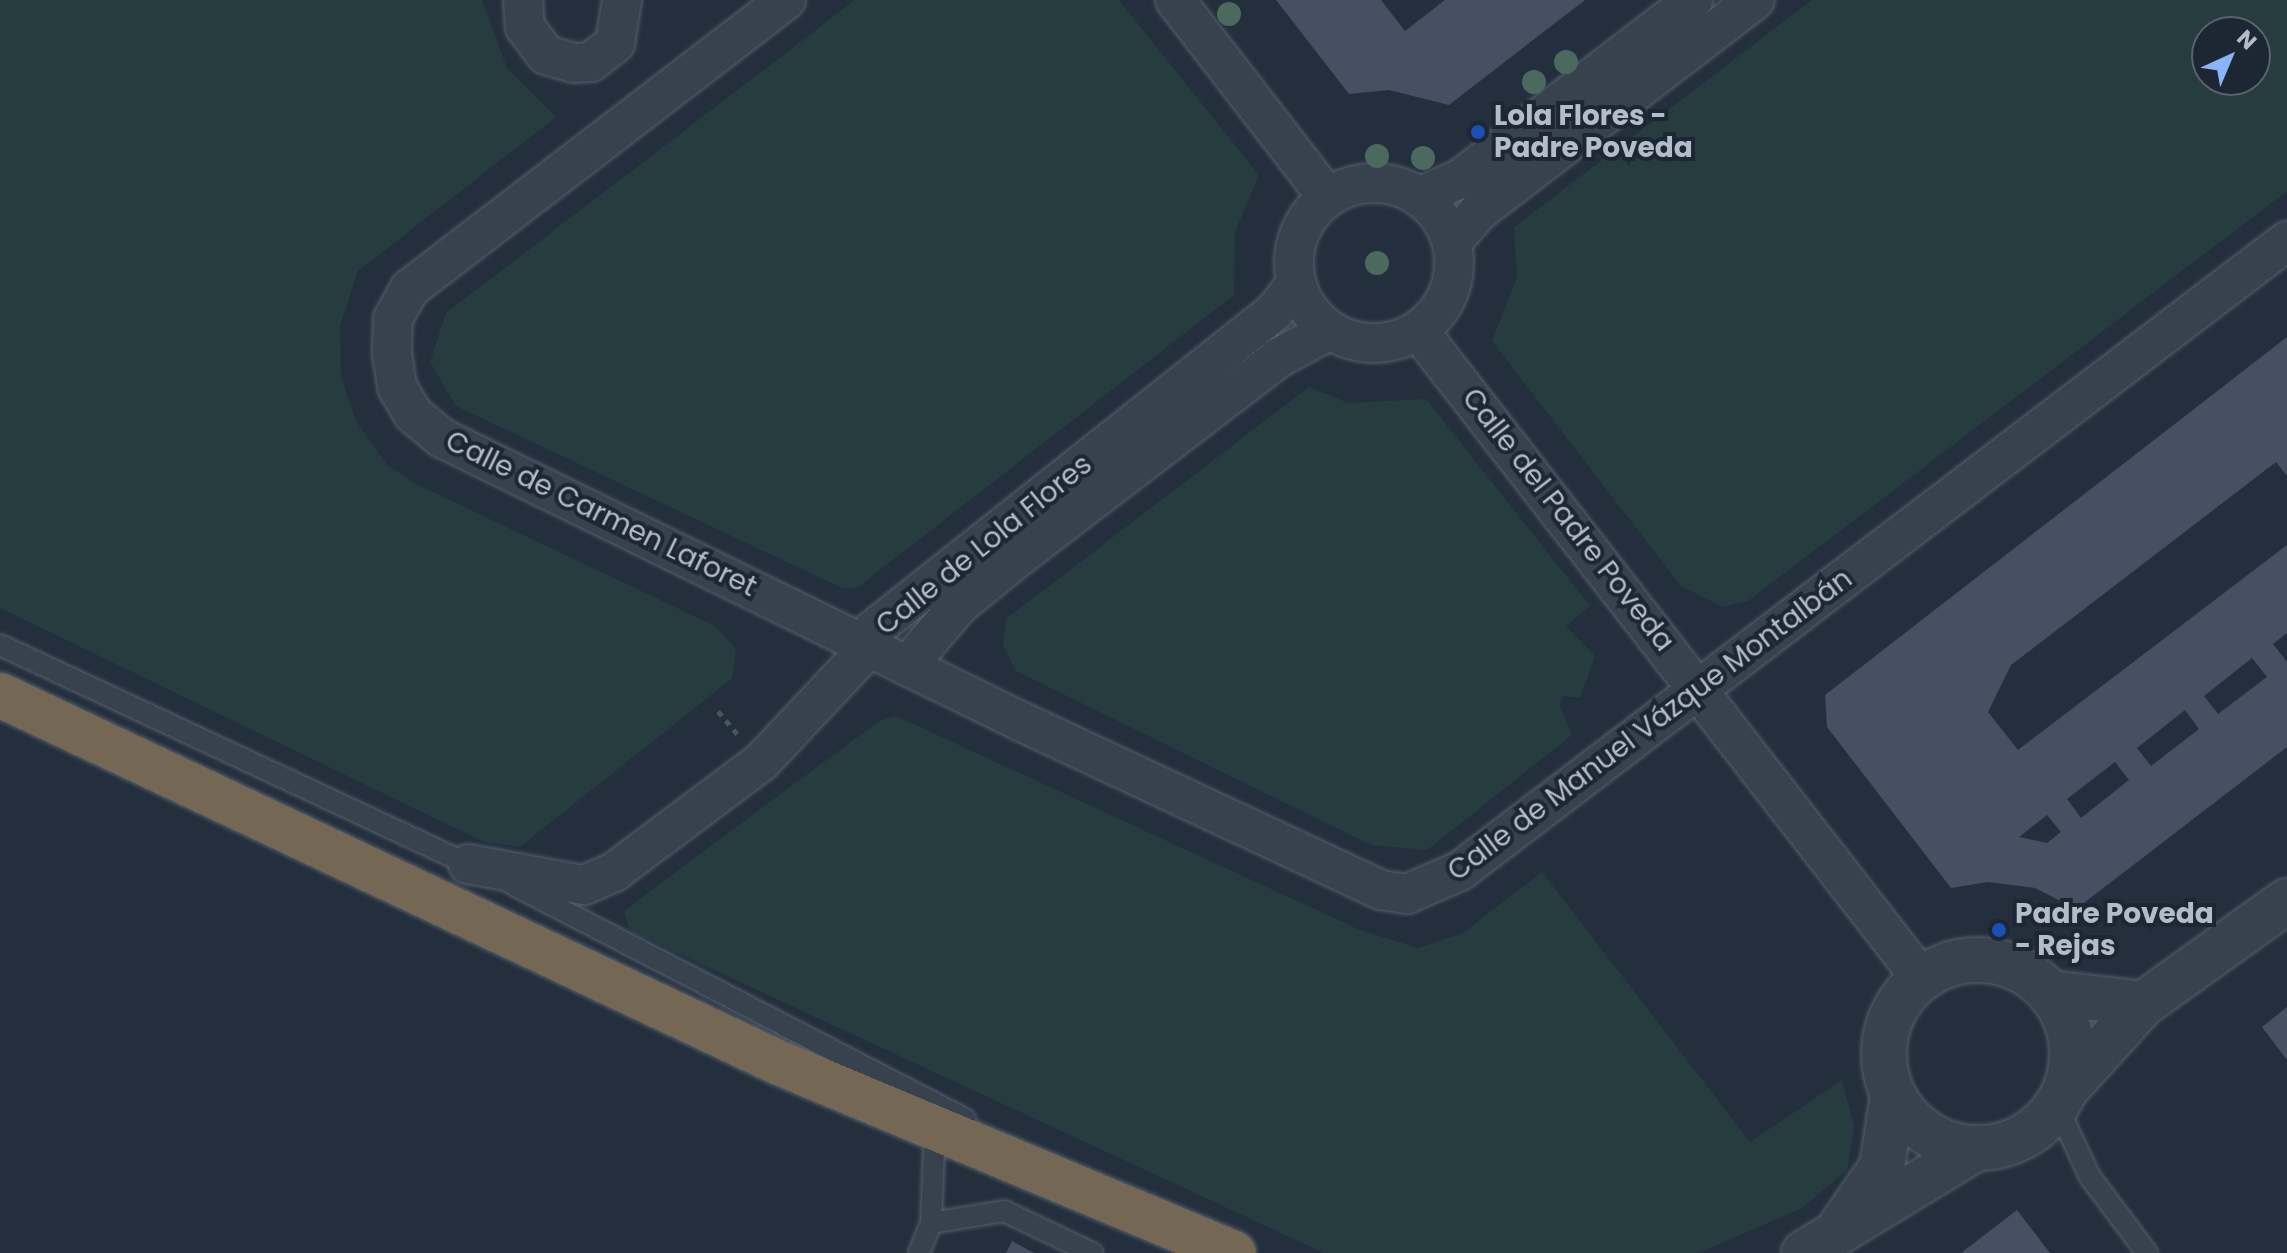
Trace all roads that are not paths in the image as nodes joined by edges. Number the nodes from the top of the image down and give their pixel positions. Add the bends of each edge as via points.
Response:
1 (523, 0) edge
2 (622, 0) edge
3 (786, 0) edge
4 (1175, 0) edge
5 (1693, 0) edge
6 (1755, 0) edge
7 (1327, 197) junction
8 (1419, 197) junction
9 (2287, 241) edge
10 (1452, 242) junction
11 (1296, 284) junction
12 (1330, 330) junction
13 (1418, 330) junction
14 (866, 644) junction
15 (0, 645) edge
16 (907, 666) junction
17 (1701, 687) junction
18 (0, 695) edge
19 (468, 864) junction
20 (2287, 901) edge
21 (1921, 978) junction
22 (2050, 993) junction
23 (2143, 1004) junction
24 (1893, 1095) junction
25 (2062, 1098) junction
26 (935, 1128) junction
27 (1977, 1148) junction
28 (931, 1223) junction
29 (1174, 1228) junction
30 (1820, 1242) edge
31 (919, 1253) edge
32 (1092, 1253) edge
33 (1234, 1253) edge
34 (2147, 1253) edge

1 - 2 street via 525,27 546,55 574,63 591,62 615,43
3 - 14 street, Calle de Carmen Laforet via 410,288 393,319 392,354 405,401 442,438
4 - 7 street
5 - 8 street via 1460,179
6 - 10 street via 1479,211
7 - 8 street via 1383,183
7 - 11 street via 1298,236
8 - 10 street
9 - 17 street, Calle de Manuel Vázque Montalbán
10 - 13 street via 1445,302
11 - 12 street
11 - 14 street, Calle de Lola Flores via 1274,312 873,630
12 - 13 street via 1374,343
12 - 16 street, Calle de Lola Flores via 1278,358 991,579 922,641
13 - 17 street, Calle del Padre Poveda
14 - 16 street, Calle de Carmen Laforet
14 - 19 street, Calle de Lola Flores via 761,762 614,872 584,885
15 - 19 lane
16 - 17 street, Calle de Manuel Vázque Montalbán via 1366,883 1407,894 1460,871
17 - 21 street, Calle del Padre Poveda
18 - 26 highway via 777,1062
19 - 29 lane
20 - 23 street
21 - 22 street via 1955,962 1994,961
21 - 24 street via 1886,1032
22 - 23 street
22 - 25 street via 2072,1039
23 - 25 street
24 - 27 street via 1927,1133
24 - 30 street via 1882,1167
25 - 27 street via 2022,1138
25 - 34 lane via 2090,1177
26 - 28 lane
26 - 29 highway
27 - 30 street
28 - 31 lane
28 - 32 lane via 1004,1211
29 - 33 highway

